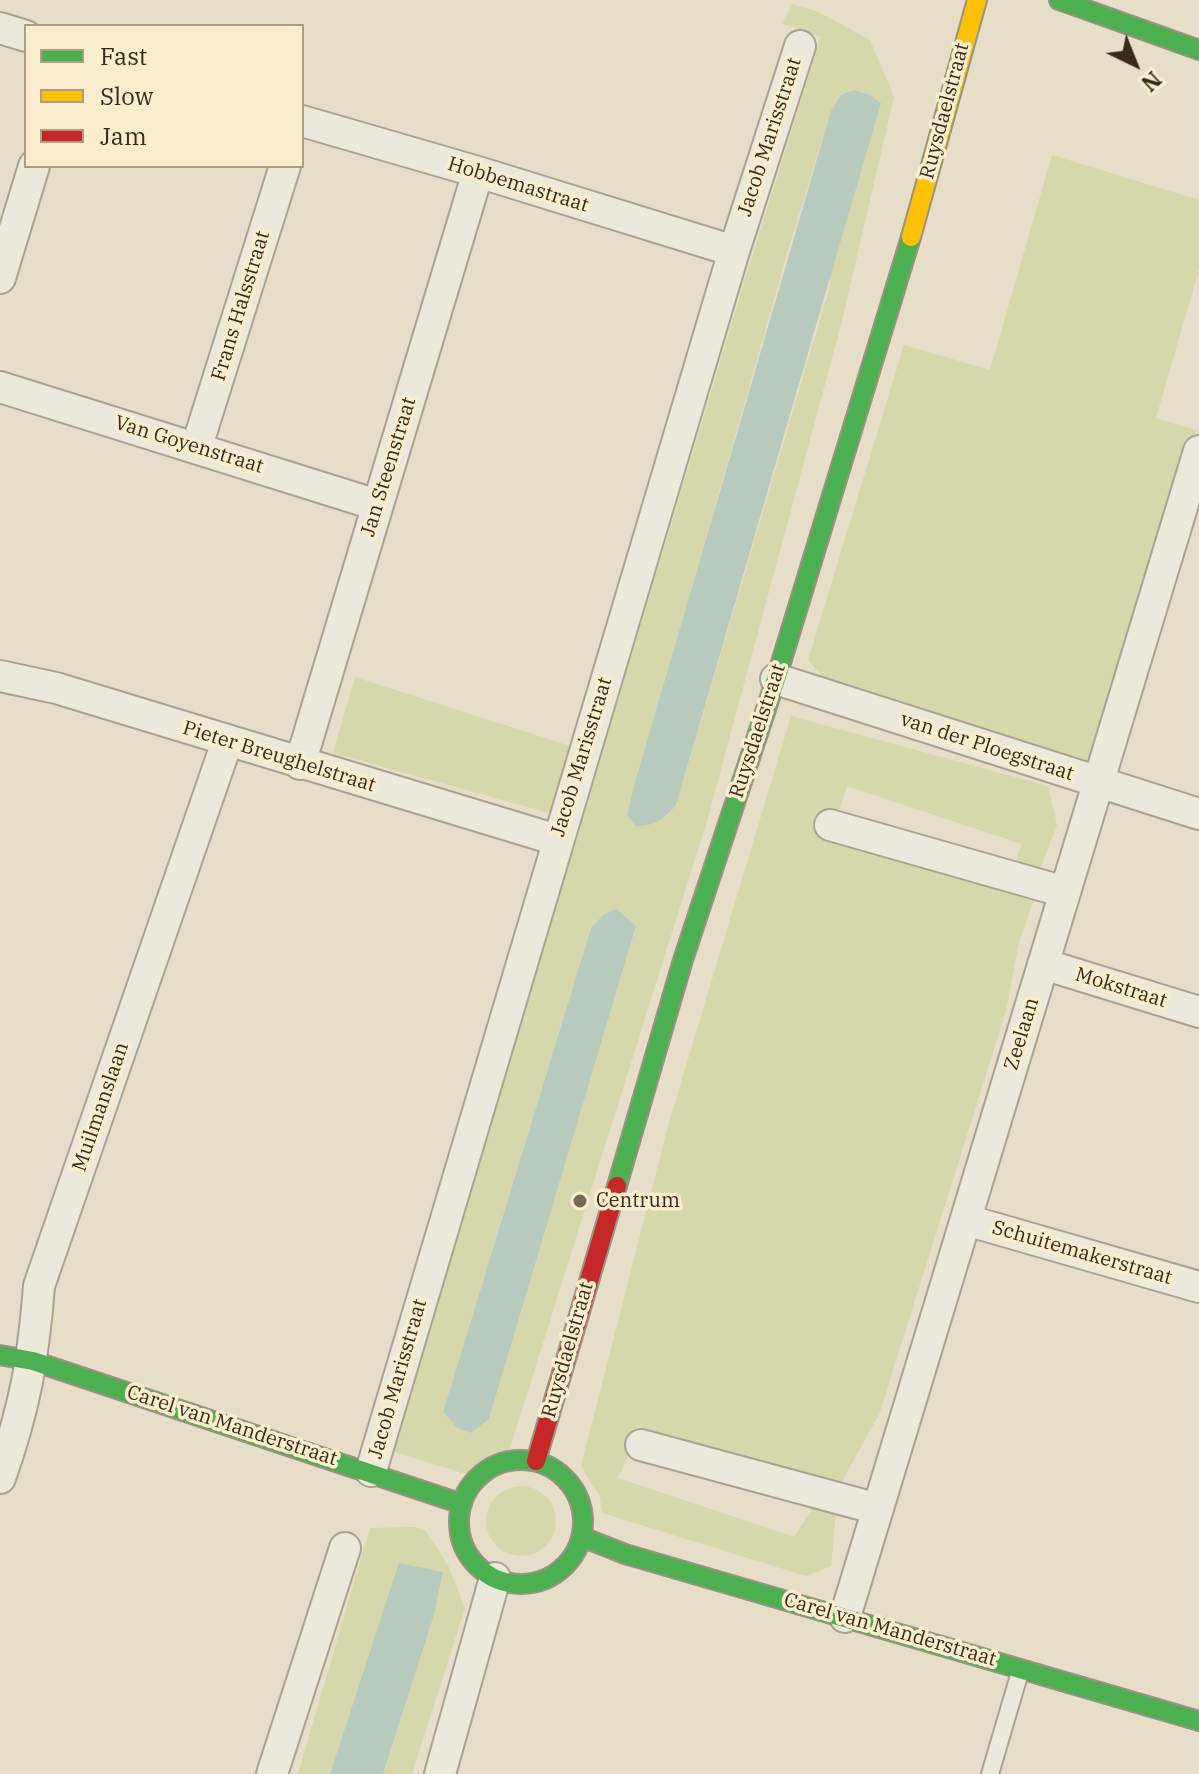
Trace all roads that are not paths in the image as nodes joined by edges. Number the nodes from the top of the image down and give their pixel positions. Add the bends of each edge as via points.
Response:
1 (977, 0) edge
2 (1059, 0) edge
3 (0, 28) edge
4 (24, 35) edge
5 (800, 46) dead end
6 (1199, 50) edge
7 (304, 122) edge
8 (33, 168) edge
9 (284, 168) edge
10 (478, 172) junction
11 (734, 251) junction
12 (0, 278) edge
13 (0, 387) edge
14 (197, 446) junction
15 (1199, 451) edge
16 (377, 505) junction
17 (1186, 543) edge
18 (0, 676) edge
19 (776, 679) junction
20 (227, 742) junction
21 (300, 764) junction
22 (1098, 782) junction
23 (1199, 814) edge
24 (830, 825) dead end
25 (557, 840) junction
26 (1065, 892) junction
27 (1043, 964) junction
28 (1199, 1012) edge
29 (966, 1220) junction
30 (1199, 1287) edge
31 (0, 1355) edge
32 (33, 1361) junction
33 (641, 1445) dead end
34 (536, 1461) junction
35 (371, 1471) junction
36 (0, 1478) edge
37 (462, 1504) junction
38 (878, 1509) junction
39 (582, 1537) junction
40 (345, 1548) dead end
41 (495, 1578) junction
42 (845, 1617) junction
43 (1021, 1668) junction
44 (1199, 1721) edge
45 (272, 1774) edge
46 (440, 1774) edge
47 (990, 1774) edge

1 - 19 street, Ruysdaelstraat
2 - 6 street
3 - 4 street
5 - 11 street, Jacob Marisstraat
7 - 10 street, Hobbemastraat
8 - 12 street
9 - 14 street, Frans Halsstraat
10 - 11 street, Hobbemastraat
10 - 16 street, Jan Steenstraat
11 - 25 street, Jacob Marisstraat
13 - 14 street, Van Goyenstraat
14 - 16 street, Van Goyenstraat
15 - 17 street, Zeelaan
16 - 21 street, Jan Steenstraat
17 - 22 street, Zeelaan
18 - 20 street, Pieter Breughelstraat via 56,688
19 - 22 street, van der Ploegstraat
19 - 34 street, Ruysdaelstraat via 683,960
20 - 21 street, Pieter Breughelstraat
20 - 32 street, Muilmanslaan via 39,1286
21 - 25 street, Pieter Breughelstraat
22 - 23 street, van der Ploegstraat
22 - 26 street, Zeelaan
24 - 26 street
25 - 35 street, Jacob Marisstraat
26 - 27 street, Zeelaan
27 - 28 street, Mokstraat
27 - 29 street, Zeelaan
29 - 30 street, Schuitemakerstraat
29 - 38 street, Zeelaan
31 - 32 street, Carel van Manderstraat
32 - 35 street, Carel van Manderstraat
32 - 36 street, Muilmanslaan
33 - 38 street
34 - 37 street via 499,1464 470,1487
34 - 39 street via 559,1471 575,1489 584,1512
35 - 37 street, Carel van Manderstraat
37 - 41 street via 461,1539 468,1555
38 - 42 street, Zeelaan
39 - 41 street via 570,1562 548,1578 521,1584
39 - 42 street, Carel van Manderstraat
40 - 45 street
41 - 46 street
42 - 43 street, Carel van Manderstraat
43 - 44 street, Carel van Manderstraat
43 - 47 lane

